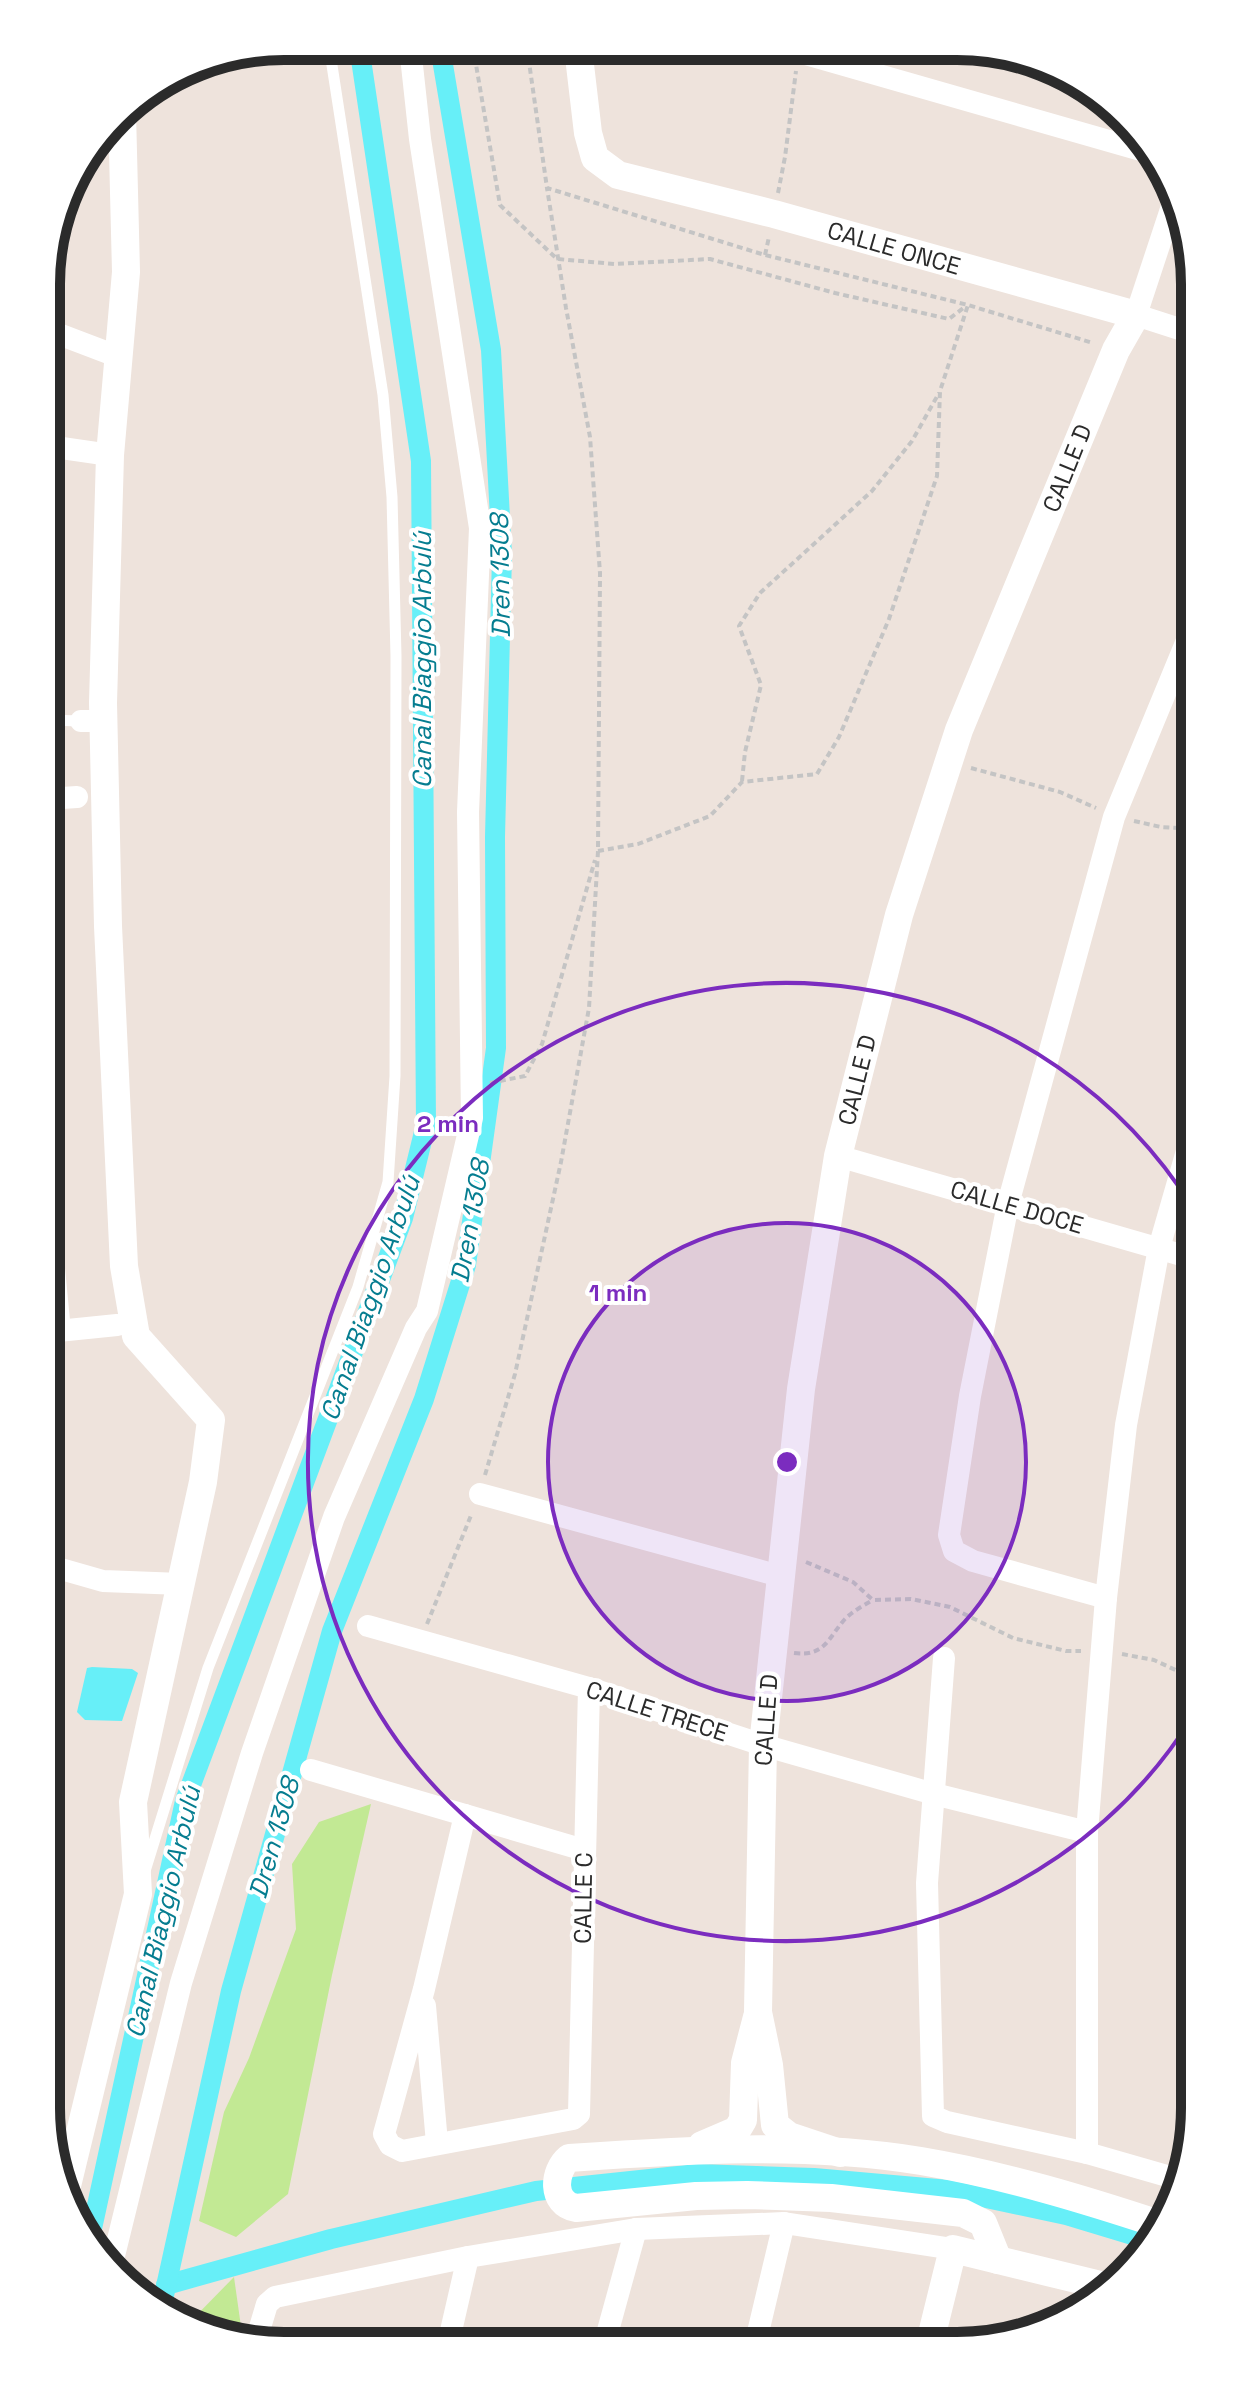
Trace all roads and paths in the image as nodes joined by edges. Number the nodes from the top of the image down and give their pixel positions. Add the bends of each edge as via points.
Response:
1 (331, 60) edge
2 (411, 60) edge
3 (475, 60) edge
4 (579, 60) edge
5 (792, 60) edge
6 (825, 60) edge
7 (119, 133) edge
8 (1134, 148) edge
9 (547, 188) dead end
10 (774, 214) junction
11 (1169, 214) edge
12 (765, 255) dead end
13 (557, 259) junction
14 (1136, 315) junction
15 (1181, 329) edge
16 (60, 335) edge
17 (119, 357) junction
18 (940, 391) junction
19 (60, 448) edge
20 (110, 455) junction
21 (1181, 655) edge
22 (60, 720) edge
23 (92, 721) junction
24 (950, 762) junction
25 (742, 782) junction
26 (77, 797) dead end
27 (60, 798) edge
28 (1114, 817) junction
29 (1181, 828) edge
30 (598, 851) junction
31 (506, 1080) dead end
32 (838, 1156) junction
33 (1181, 1172) edge
34 (1008, 1204) junction
35 (1159, 1248) junction
36 (1181, 1255) edge
37 (117, 1325) dead end
38 (60, 1330) edge
39 (480, 1494) junction
40 (781, 1564) junction
41 (60, 1569) edge
42 (181, 1584) junction
43 (1106, 1598) junction
44 (873, 1600) junction
45 (368, 1626) dead end
46 (420, 1641) junction
47 (772, 1650) junction
48 (1100, 1652) junction
49 (944, 1658) dead end
50 (1181, 1673) edge
51 (589, 1688) junction
52 (763, 1745) junction
53 (311, 1770) dead end
54 (934, 1794) junction
55 (465, 1815) junction
56 (1087, 1832) junction
57 (584, 1850) junction
58 (138, 1894) junction
59 (424, 1989) junction
60 (758, 2012) junction
61 (395, 2092) junction
62 (433, 2095) junction
63 (437, 2143) junction
64 (681, 2150) junction
65 (840, 2153) junction
66 (1087, 2153) junction
67 (70, 2173) edge
68 (1170, 2177) edge
69 (1150, 2221) edge
70 (784, 2223) junction
71 (636, 2229) junction
72 (953, 2249) junction
73 (115, 2253) edge
74 (468, 2257) junction
75 (998, 2260) junction
76 (1094, 2285) edge
77 (259, 2330) edge
78 (451, 2332) edge
79 (608, 2332) edge
80 (758, 2332) edge
81 (932, 2332) edge

1 - 58 lane via 383,395 392,497 395,1045 388,1182 358,1287 208,1668
2 - 73 street via 480,528 468,812 472,1118 427,1311 334,1517 252,1753 181,1983
3 - 13 path via 500,205
4 - 10 street, CALLE ONCE via 595,158 618,175
5 - 10 path via 785,157
6 - 8 street
7 - 17 street via 126,272
9 - 13 path
10 - 12 path
10 - 14 street, CALLE ONCE
11 - 14 street, CALLE D
13 - 18 path via 615,264 710,259 949,319 968,305
13 - 30 path via 590,437 600,573
14 - 15 street, CALLE ONCE
14 - 24 street, CALLE D via 1116,350
16 - 17 street
17 - 20 street
18 - 25 path via 912,441 872,491 760,593 739,626 761,685
18 - 25 path via 937,476 889,619 839,737 817,774
19 - 20 street
20 - 23 street
21 - 28 street
22 - 23 lane
23 - 42 street via 124,1266 136,1336 211,1420
24 - 28 path via 1060,792
24 - 32 street, CALLE D via 899,915
25 - 30 path via 710,816 638,844
26 - 27 street
28 - 29 path
28 - 34 street
30 - 31 path via 542,1044 525,1076
30 - 39 path via 589,1008 561,1162 515,1374
32 - 34 street, CALLE DOCE
32 - 40 street, CALLE D via 801,1389
33 - 35 street
34 - 35 street, CALLE DOCE
34 - 43 street via 949,1535 954,1551 973,1561
35 - 36 street, CALLE DOCE
35 - 43 street via 1126,1425
37 - 38 street
39 - 40 street
39 - 46 path
40 - 44 path via 853,1582
40 - 47 street, CALLE D
41 - 42 street via 103,1581
42 - 58 street via 133,1802
43 - 48 street
44 - 47 path via 849,1615 825,1646 807,1655
44 - 48 path via 911,1599 950,1607 1013,1638 1066,1651
45 - 46 street, CALLE TRECE
46 - 51 street, CALLE TRECE
47 - 52 street, CALLE D
48 - 50 path via 1154,1660
48 - 56 street
49 - 54 street
51 - 52 street, CALLE TRECE
51 - 57 street, CALLE C
52 - 54 street, CALLE TRECE
52 - 60 street, CALLE D
53 - 55 street
54 - 56 street, CALLE TRECE
54 - 66 street via 927,1883 933,2116
55 - 57 street
55 - 59 street
56 - 66 street
57 - 63 street, CALLE C via 579,2114
58 - 67 street
59 - 61 street
59 - 62 street
60 - 64 street, CALLE D via 745,2063 743,2120 728,2135
60 - 65 street, CALLE D via 775,2125 789,2136
61 - 62 street via 414,2087
61 - 63 street via 384,2134 387,2142 402,2151
62 - 63 street
64 - 65 street
64 - 75 street via 569,2158 561,2165 558,2187 567,2206 576,2208 696,2196 789,2196 963,2213 983,2223
65 - 69 street via 920,2161 1060,2191
66 - 68 street
70 - 71 street
70 - 72 street
70 - 80 street
71 - 74 street
71 - 79 street
72 - 75 street
72 - 81 street
74 - 77 street via 275,2297 267,2304
74 - 78 street
75 - 76 street

